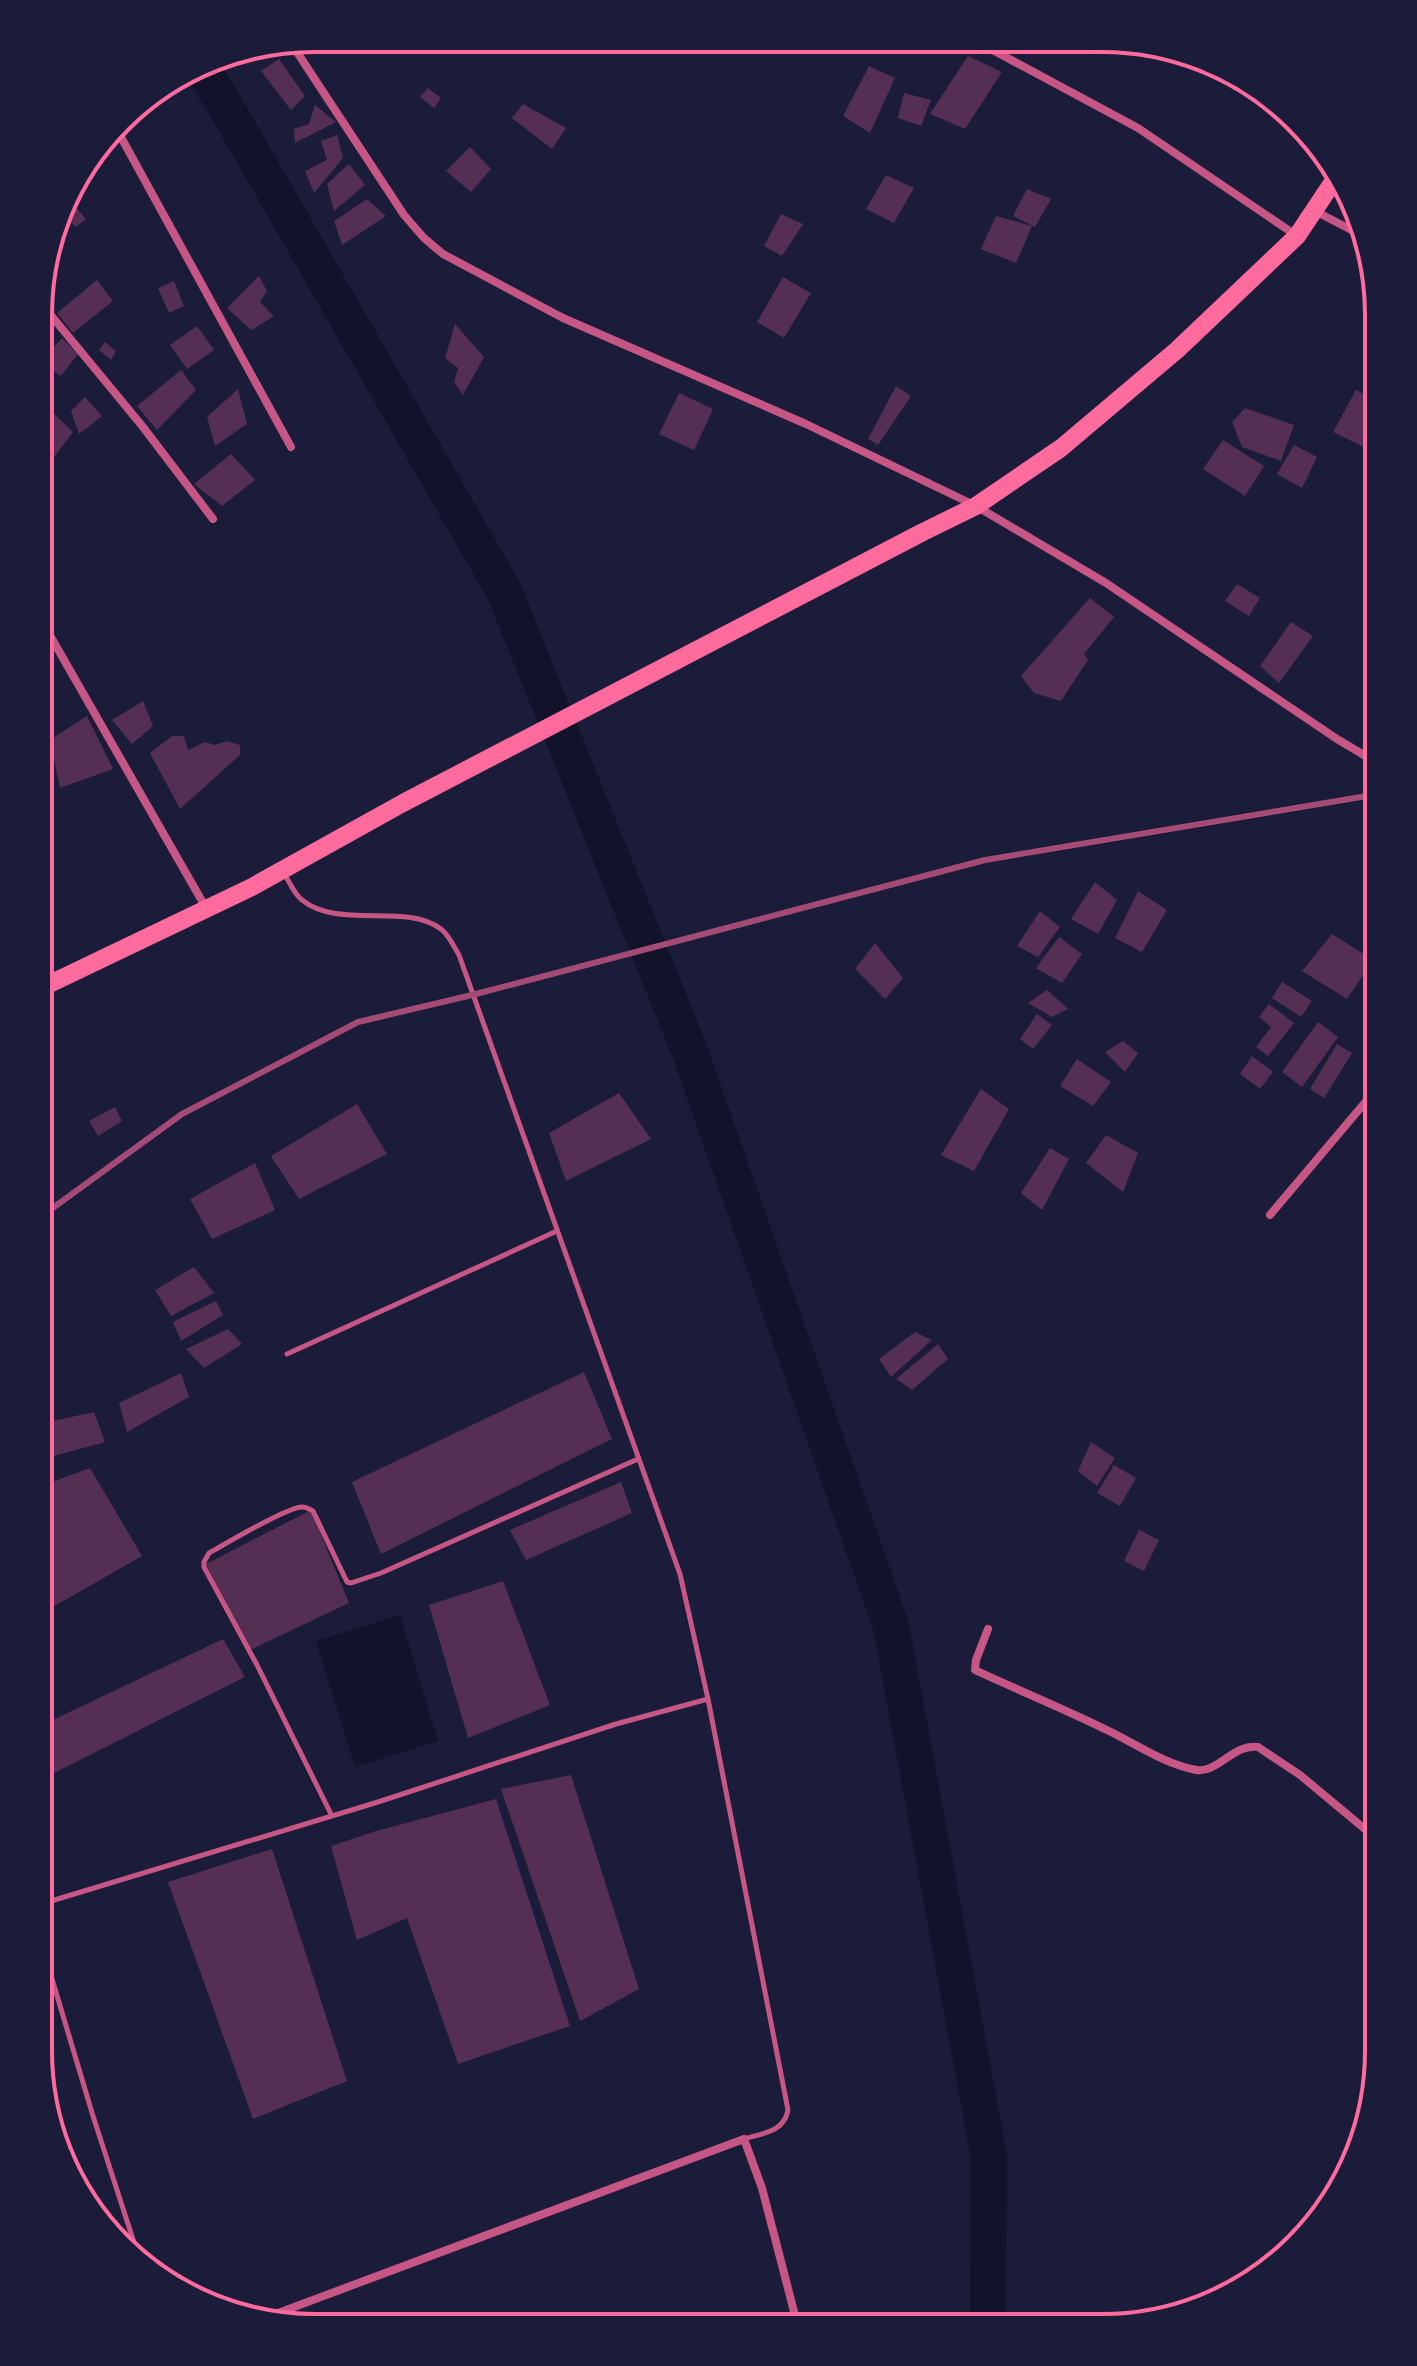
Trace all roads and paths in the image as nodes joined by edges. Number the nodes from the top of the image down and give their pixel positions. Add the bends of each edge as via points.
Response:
1 (996, 52) edge
2 (298, 53) edge
3 (120, 138) edge
4 (1331, 185) edge
5 (1315, 210) junction
6 (1350, 229) edge
7 (1297, 236) junction
8 (52, 317) edge
9 (291, 447) dead end
10 (976, 506) junction
11 (213, 519) dead end
12 (52, 639) edge
13 (1365, 756) edge
14 (282, 870) junction
15 (207, 909) junction
16 (52, 983) edge
17 (1365, 1103) edge
18 (1270, 1215) dead end
19 (557, 1231) junction
20 (287, 1354) dead end
21 (638, 1459) junction
22 (988, 1629) dead end
23 (708, 1699) junction
24 (332, 1816) junction
25 (1364, 1828) edge
26 (52, 1901) edge
27 (52, 1979) edge
28 (744, 2139) junction
29 (134, 2241) edge
30 (281, 2312) edge
31 (795, 2314) edge

1 - 7 street via 1138,128
2 - 10 street via 404,215 443,254 563,318 806,424
3 - 9 street
4 - 5 highway
5 - 6 street
5 - 7 highway
7 - 10 highway via 1177,350 1061,448
8 - 11 street
10 - 13 street via 1106,583
10 - 14 highway
12 - 15 street
14 - 15 highway
14 - 19 lane via 300,899 328,914 429,921 445,931 459,955
15 - 16 highway
17 - 18 street
19 - 20 lane
19 - 21 lane
21 - 23 lane via 680,1574
21 - 24 lane via 351,1583 306,1507 283,1513 209,1553 204,1567
22 - 25 street via 975,1670 1195,1770 1210,1768 1250,1745 1258,1747
23 - 24 lane
23 - 28 lane via 788,2110 780,2127
24 - 26 lane
27 - 29 lane
28 - 30 street
28 - 31 street

